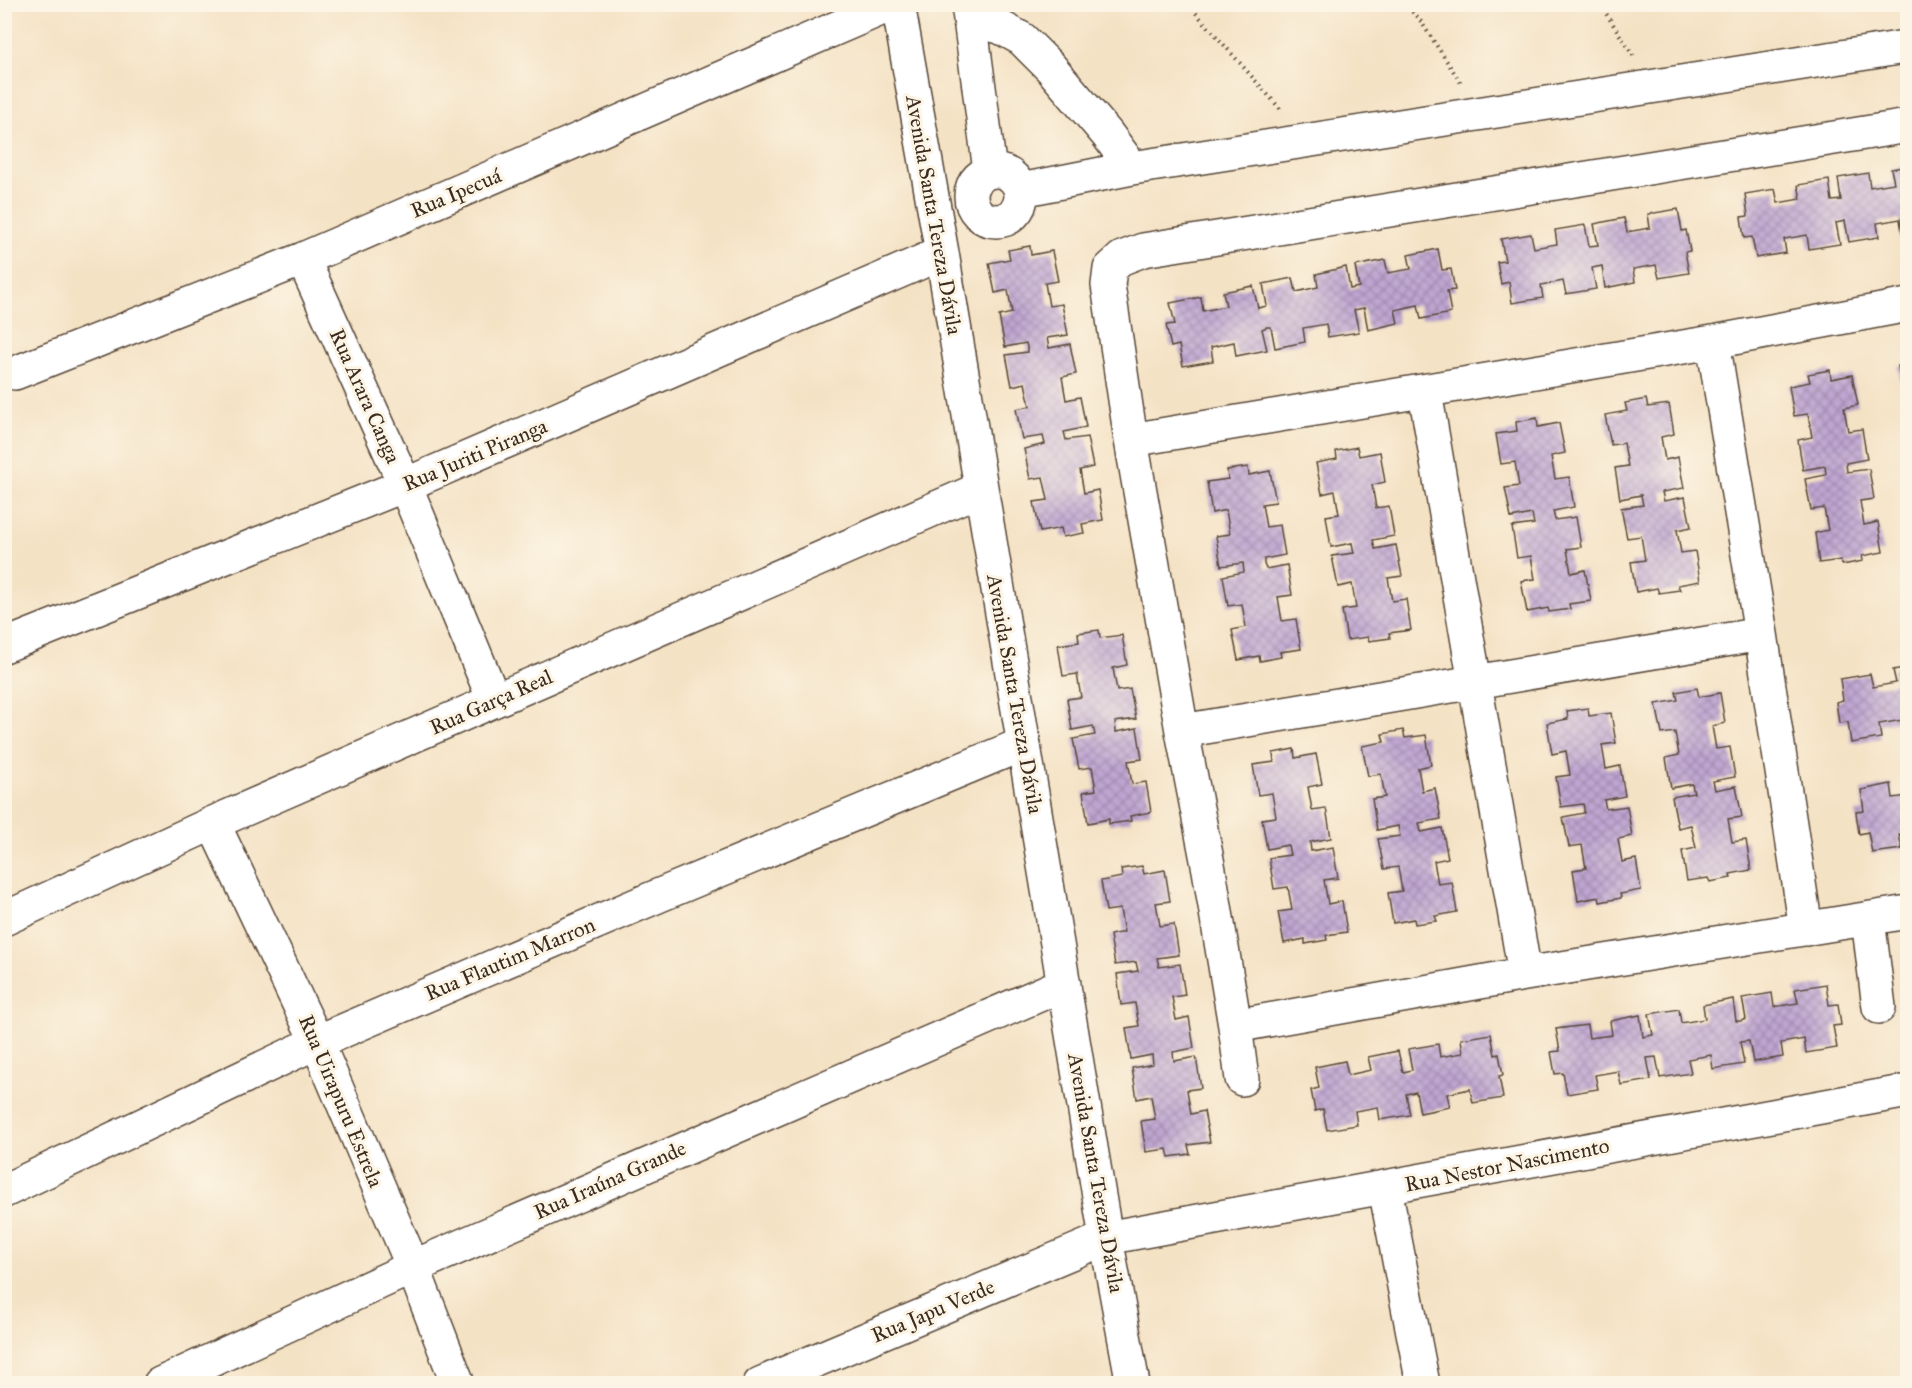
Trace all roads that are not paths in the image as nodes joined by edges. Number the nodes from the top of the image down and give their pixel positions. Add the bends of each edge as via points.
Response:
1 (892, 4) edge
2 (898, 4) edge
3 (969, 12) edge
4 (1907, 39) edge
5 (1908, 126) edge
6 (1132, 168) junction
7 (990, 171) junction
8 (1021, 190) junction
9 (942, 253) junction
10 (303, 259) junction
11 (1908, 305) edge
12 (1713, 342) junction
13 (15, 373) dead end
14 (1425, 392) junction
15 (1131, 440) junction
16 (405, 485) junction
17 (980, 489) junction
18 (1761, 634) junction
19 (4, 646) edge
20 (1475, 682) junction
21 (494, 700) junction
22 (1182, 731) junction
23 (1023, 744) junction
24 (213, 823) junction
25 (1908, 912) edge
26 (4, 919) edge
27 (1868, 919) junction
28 (1806, 929) junction
29 (1525, 974) junction
30 (1064, 984) junction
31 (1879, 1007) dead end
32 (1235, 1026) junction
33 (317, 1042) junction
34 (1242, 1079) dead end
35 (1908, 1091) edge
36 (1385, 1188) junction
37 (4, 1191) edge
38 (1106, 1239) junction
39 (413, 1267) junction
40 (160, 1383) edge
41 (458, 1383) edge
42 (760, 1383) edge
43 (1133, 1383) edge
44 (1423, 1383) edge

1 - 10 street, Rua Ipecuá
2 - 9 street, Avenida Santa Tereza Dávila
3 - 6 street via 1022,39 1052,68
3 - 7 street
4 - 6 street via 1654,86
5 - 15 street via 1143,250 1122,258 1110,269 1108,285
6 - 8 street
7 - 8 street via 1006,172
7 - 8 street via 977,179 970,193 974,209 986,220 1009,218 1019,206
9 - 16 street, Rua Juriti Piranga
9 - 17 street, Avenida Santa Tereza Dávila
10 - 13 street, Rua Ipecuá
10 - 16 street, Rua Arara Canga
11 - 12 street
12 - 14 street
12 - 18 street
14 - 15 street
14 - 20 street
15 - 22 street
16 - 19 street, Rua Juriti Piranga
16 - 21 street, Rua Arara Canga
17 - 21 street, Rua Garça Real
17 - 23 street, Avenida Santa Tereza Dávila
18 - 20 street
18 - 28 street
20 - 22 street
20 - 29 street
21 - 24 street, Rua Garça Real
22 - 32 street
23 - 30 street, Avenida Santa Tereza Dávila
23 - 33 street, Rua Flautim Marron
24 - 26 street, Rua Garça Real
24 - 33 street, Rua Uirapuru Estrela
25 - 27 street
27 - 28 street
27 - 31 street
28 - 29 street
29 - 32 street
30 - 38 street, Avenida Santa Tereza Dávila
30 - 39 street, Rua Iraúna Grande
32 - 34 street
33 - 37 street, Rua Flautim Marron
33 - 39 street, Rua Uirapuru Estrela
35 - 36 street, Rua Nestor Nascimento
36 - 38 street, Rua Nestor Nascimento
36 - 44 street
38 - 42 street, Rua Japu Verde
38 - 43 street, Avenida Santa Tereza Dávila
39 - 40 street, Rua Iraúna Grande
39 - 41 street, Rua Uirapuru Estrela

